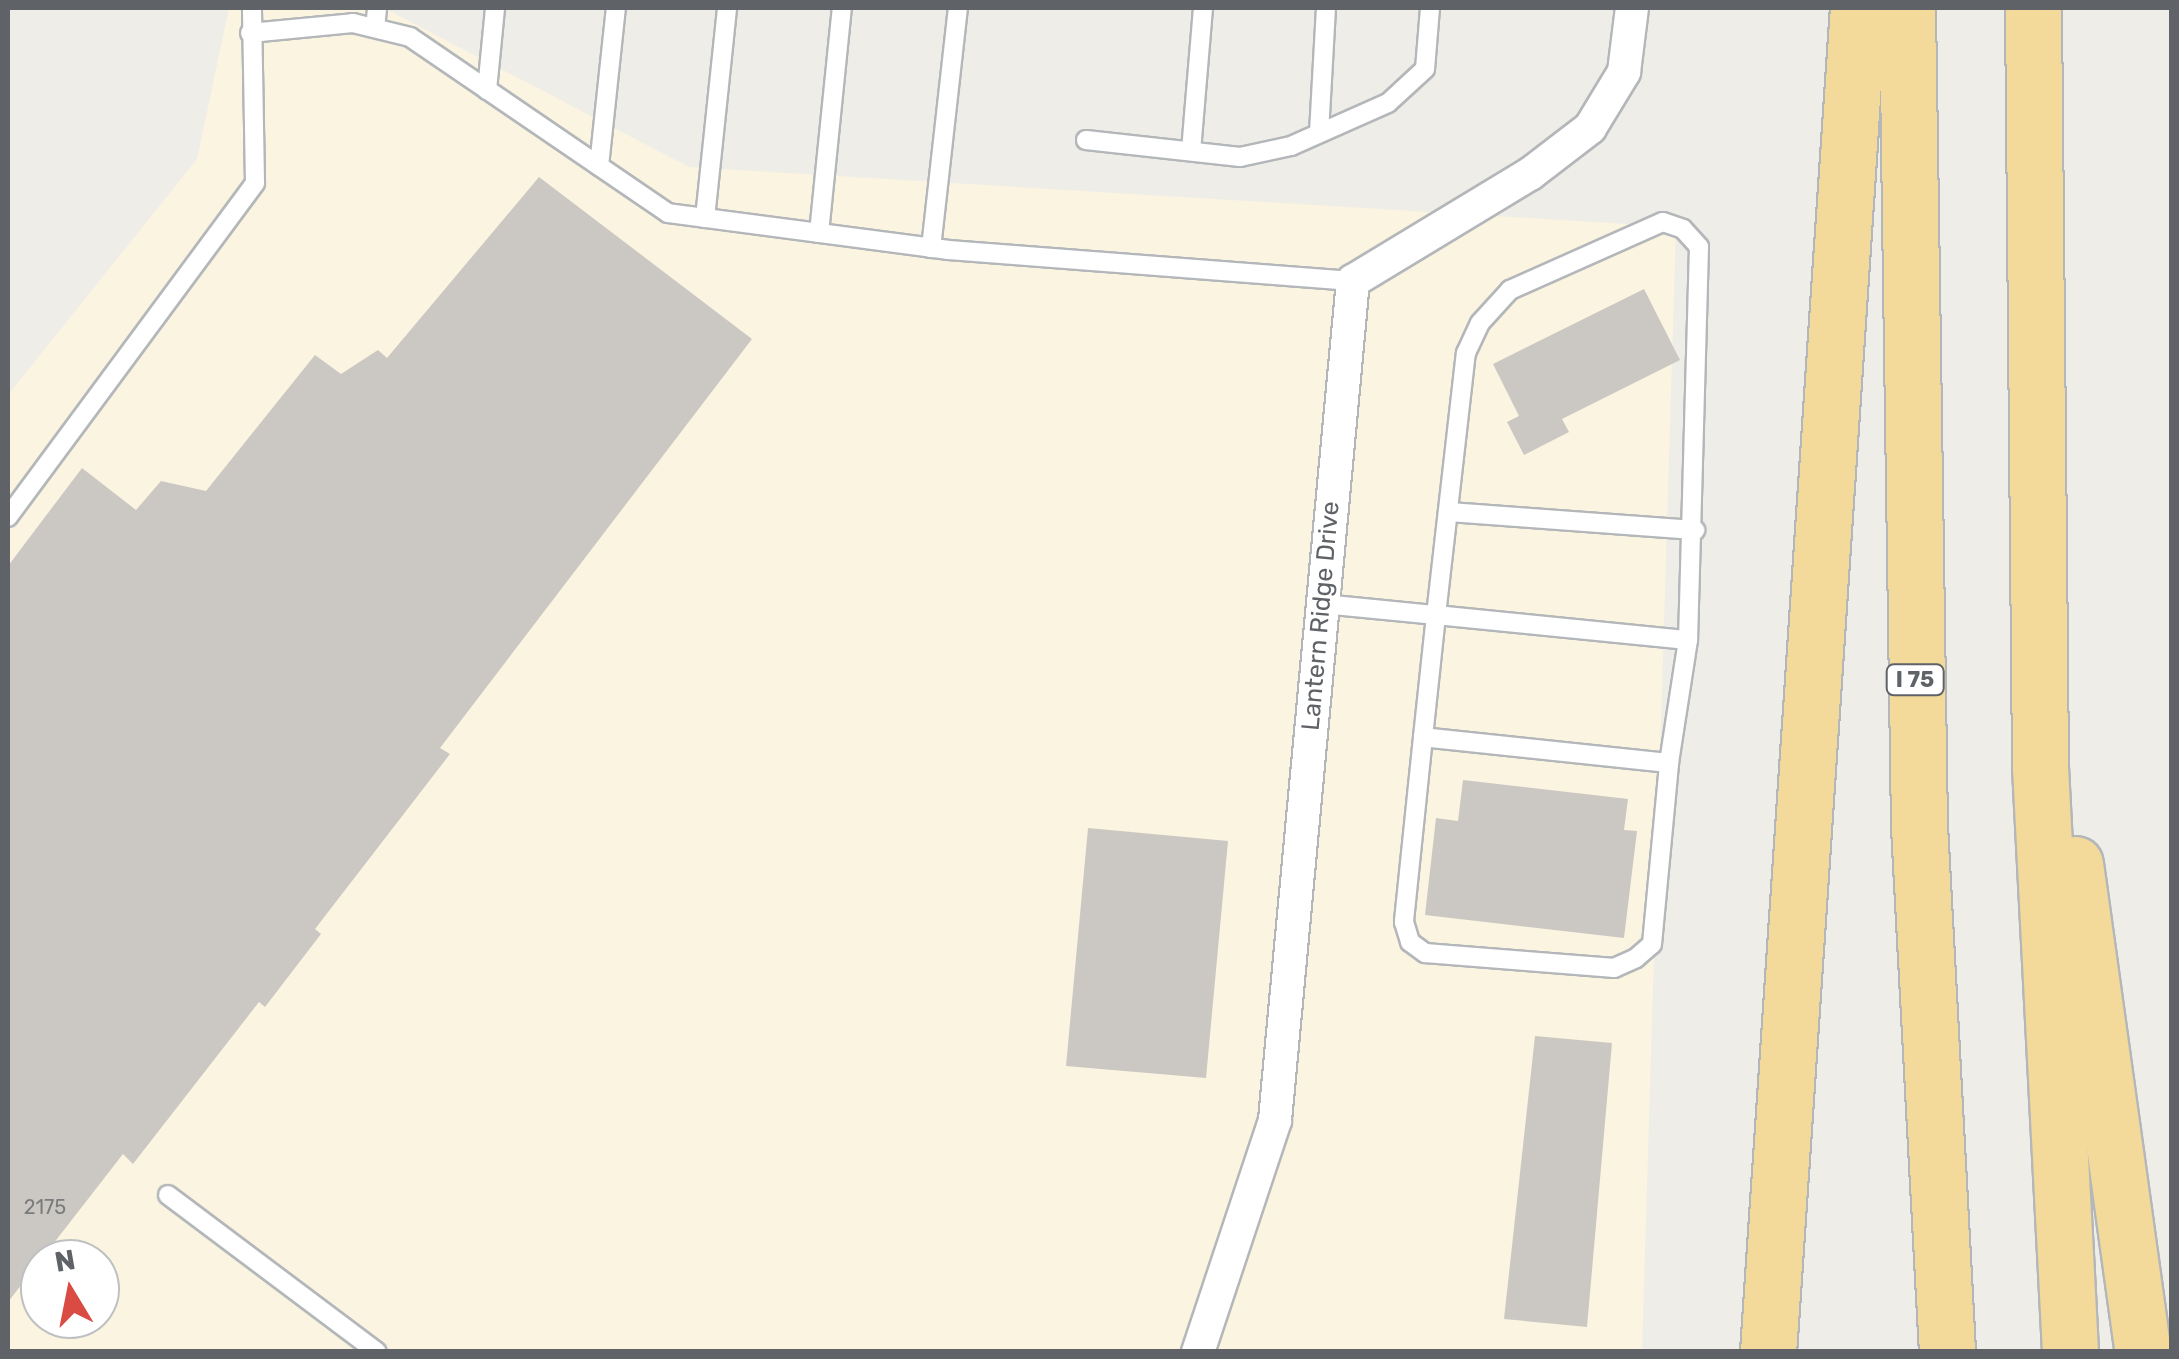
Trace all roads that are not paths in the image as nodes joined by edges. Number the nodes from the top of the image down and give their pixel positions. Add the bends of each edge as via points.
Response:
1 (252, 8) edge
2 (377, 8) edge
3 (496, 8) edge
4 (616, 8) edge
5 (727, 8) edge
6 (842, 8) edge
7 (958, 8) edge
8 (1203, 8) edge
9 (1326, 8) edge
10 (1430, 8) edge
11 (1632, 8) edge
12 (1858, 8) edge
13 (1907, 8) edge
14 (2033, 8) edge
15 (375, 28) junction
16 (250, 33) junction
17 (488, 90) junction
18 (1319, 133) junction
19 (1086, 140) dead end
20 (1191, 151) junction
21 (599, 166) junction
22 (705, 218) junction
23 (819, 233) junction
24 (931, 248) junction
25 (1353, 281) junction
26 (1448, 512) junction
27 (8, 517) edge
28 (1696, 530) junction
29 (2036, 590) junction
30 (1322, 604) junction
31 (1436, 614) junction
32 (1688, 640) junction
33 (1423, 737) junction
34 (1669, 763) junction
35 (168, 1195) dead end
36 (377, 1352) edge
37 (1198, 1352) edge
38 (1768, 1352) edge
39 (1948, 1352) edge
40 (2070, 1352) edge
41 (2143, 1352) edge

1 - 16 lane
2 - 15 lane
3 - 17 lane
4 - 21 lane
5 - 22 lane
6 - 23 lane
7 - 24 lane
8 - 20 lane
9 - 18 lane
10 - 18 lane via 1425,68 1388,102
11 - 25 street via 1624,72 1590,128 1530,174
12 - 38 highway
13 - 39 highway, I 75 via 1918,826
14 - 29 highway
15 - 16 lane via 354,23
15 - 17 lane via 410,37
16 - 27 lane via 256,183
17 - 21 lane
18 - 20 lane via 1240,157
19 - 20 lane
21 - 22 lane via 668,213
22 - 23 lane
23 - 24 lane
24 - 25 lane
25 - 30 street, Lantern Ridge Drive
26 - 28 lane
26 - 28 lane via 1466,353 1480,324 1510,290 1664,222 1683,229 1699,247
26 - 31 lane
28 - 32 lane
29 - 40 highway via 2047,963
29 - 41 highway
30 - 31 lane
30 - 37 street, Lantern Ridge Drive via 1275,1120
31 - 32 lane
31 - 33 lane
32 - 34 lane
33 - 34 lane
33 - 34 lane via 1404,922 1410,942 1425,953 1614,968 1636,958 1652,944
35 - 36 lane

